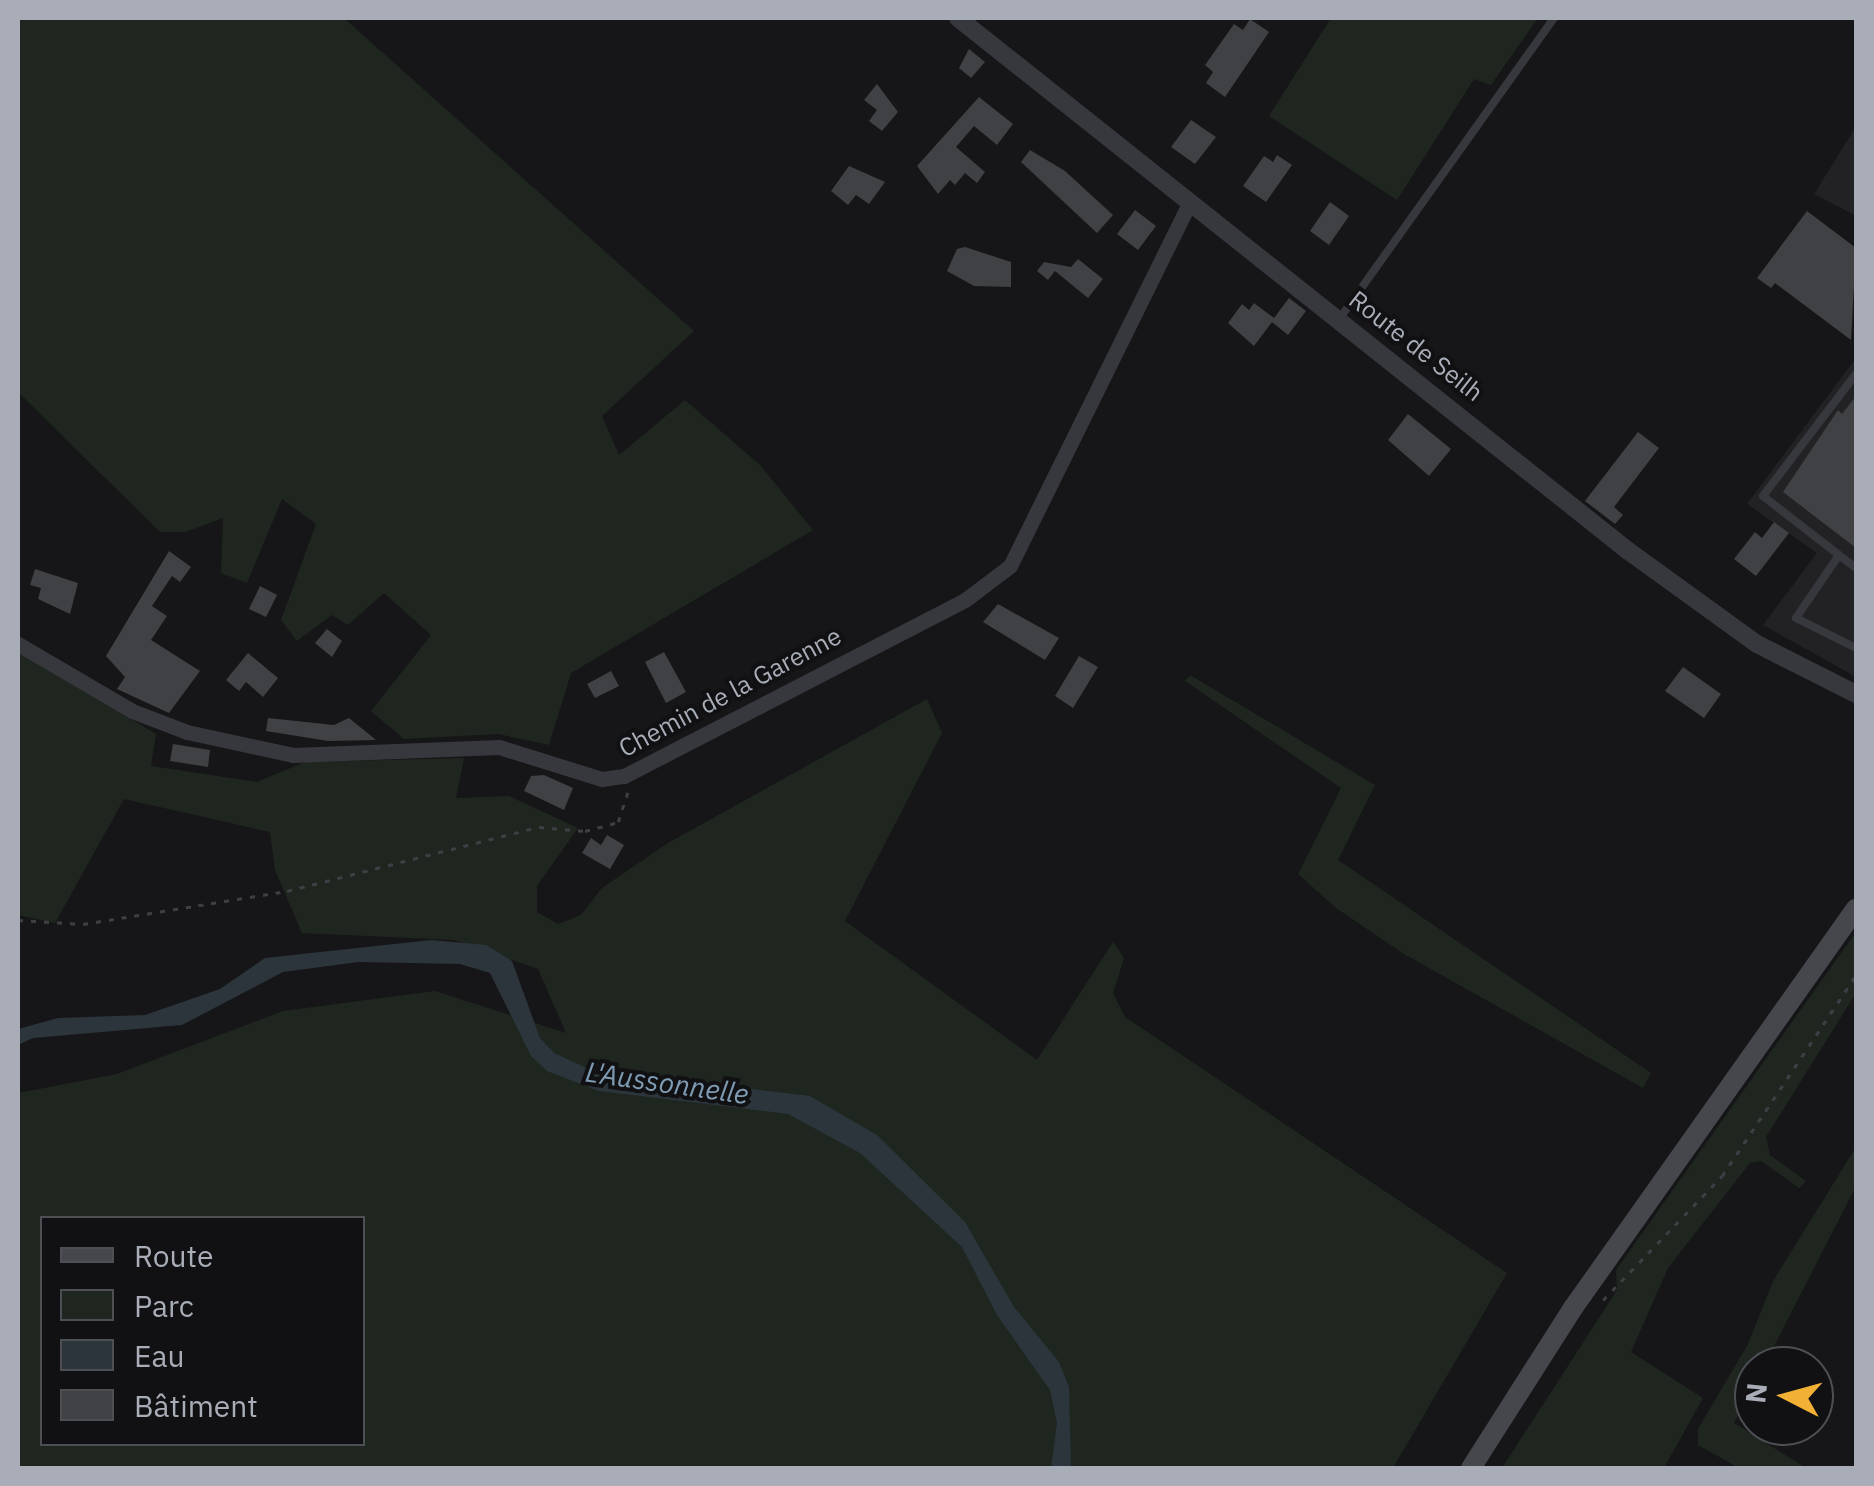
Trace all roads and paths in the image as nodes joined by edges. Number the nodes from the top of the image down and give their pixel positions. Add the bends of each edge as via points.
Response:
1 (958, 18) edge
2 (1554, 18) edge
3 (1188, 206) junction
4 (1340, 318) junction
5 (1856, 374) edge
6 (1840, 555) junction
7 (1856, 568) edge
8 (18, 644) edge
9 (1856, 648) edge
10 (1856, 694) edge
11 (624, 776) junction
12 (1856, 909) edge
13 (18, 920) edge
14 (1856, 975) edge
15 (1599, 1306) dead end
16 (1471, 1468) edge

1 - 3 street, Route de Seilh
2 - 4 lane
3 - 4 street, Route de Seilh
3 - 11 street, Chemin de la Garenne via 1010,566 966,600
4 - 10 street, Route de Seilh via 1626,550 1758,644
5 - 6 lane via 1763,496
6 - 7 lane
6 - 9 lane via 1796,618
8 - 11 street, Chemin de la Garenne via 132,711 187,732 293,755 499,747 602,779
11 - 13 path via 630,788 618,822 584,831 539,827 288,892 83,924
12 - 16 main road via 1573,1308
14 - 15 path via 1722,1176

